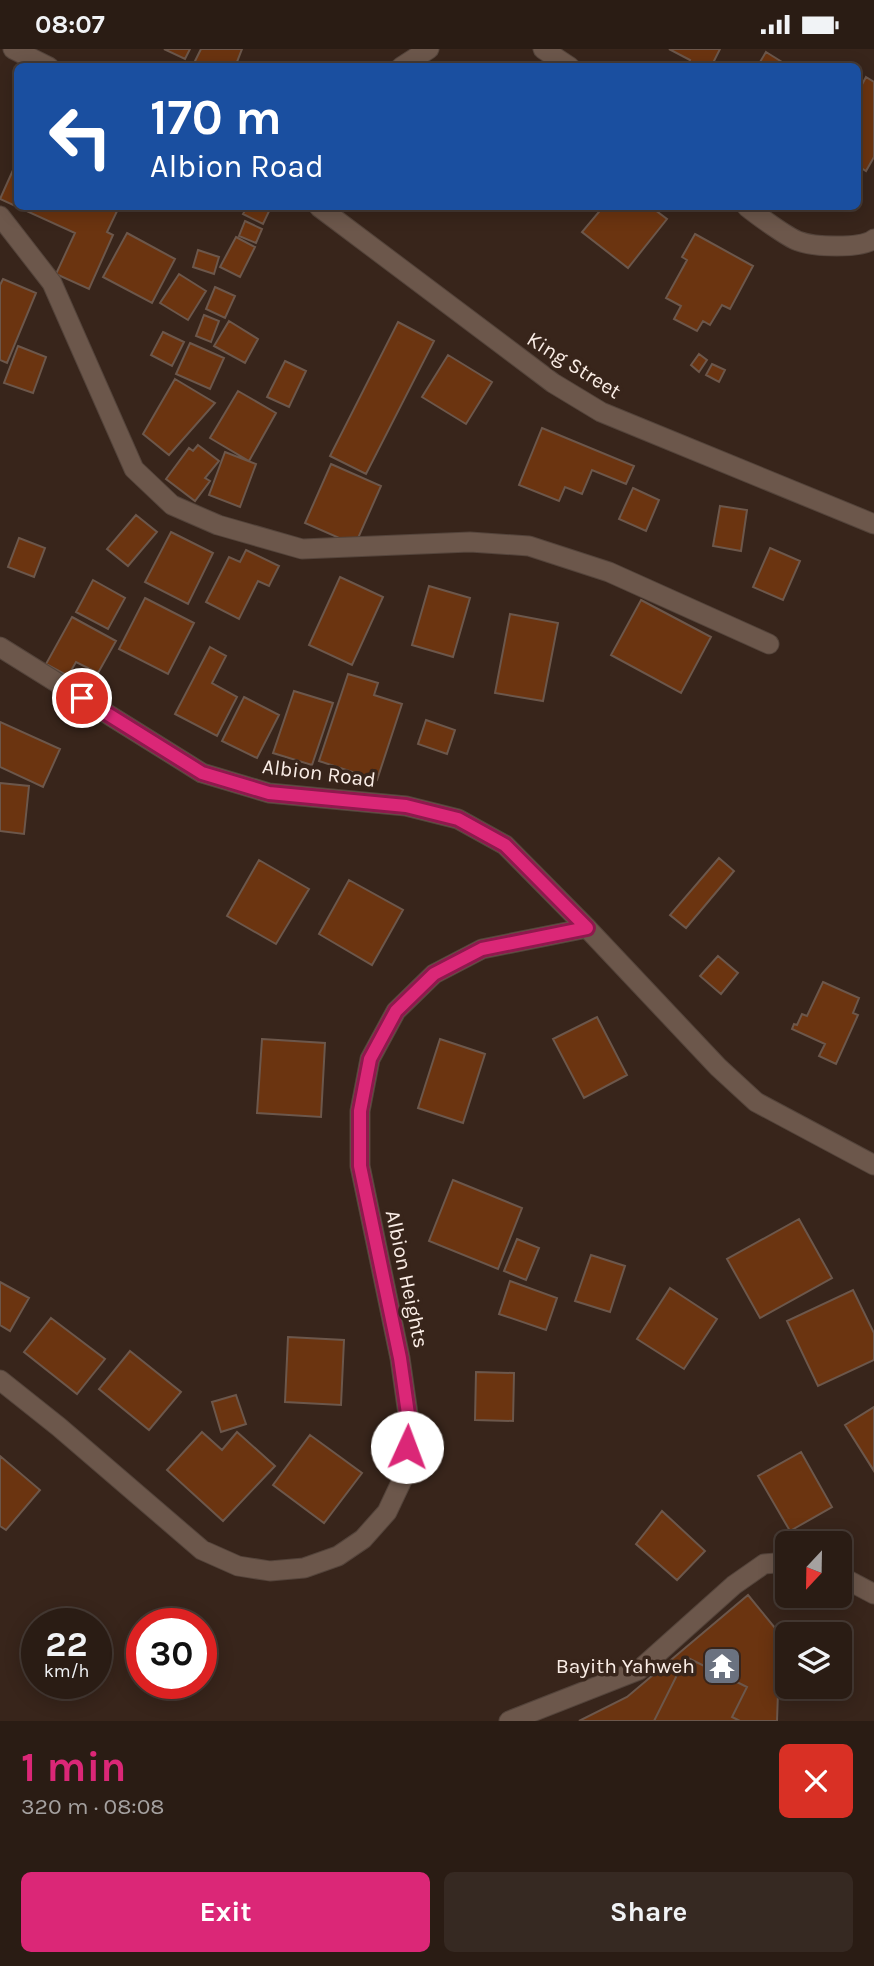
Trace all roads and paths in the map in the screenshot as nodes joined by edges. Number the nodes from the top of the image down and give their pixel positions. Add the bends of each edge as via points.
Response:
1 (13, 49) edge
2 (429, 49) edge
3 (543, 49) edge
4 (40, 63) edge
5 (407, 63) edge
6 (564, 63) edge
7 (323, 210) edge
8 (752, 210) edge
9 (0, 216) edge
10 (874, 239) edge
11 (874, 524) edge
12 (769, 644) dead end
13 (0, 647) edge
14 (587, 928) junction
15 (874, 1165) edge
16 (0, 1380) edge
17 (775, 1563) edge
18 (852, 1582) edge
19 (874, 1594) edge
20 (509, 1721) edge

1 - 4 street
2 - 5 street
3 - 6 street
7 - 11 street, King Street via 553,383 601,412
8 - 10 street via 798,241 832,246
9 - 12 street via 52,283 134,469 172,505 218,525 302,549 470,542 529,546 609,572
13 - 14 street, Albion Road via 202,773 269,793 406,806 458,819 505,845
14 - 15 street, Albion Road via 757,1102
14 - 16 street, Albion Heights via 482,949 434,974 396,1011 370,1059 360,1111 360,1166 409,1421 405,1474 387,1512 363,1539 338,1556 304,1568 270,1571 237,1566 202,1549
17 - 20 street via 764,1564 734,1585 639,1670
18 - 19 street

